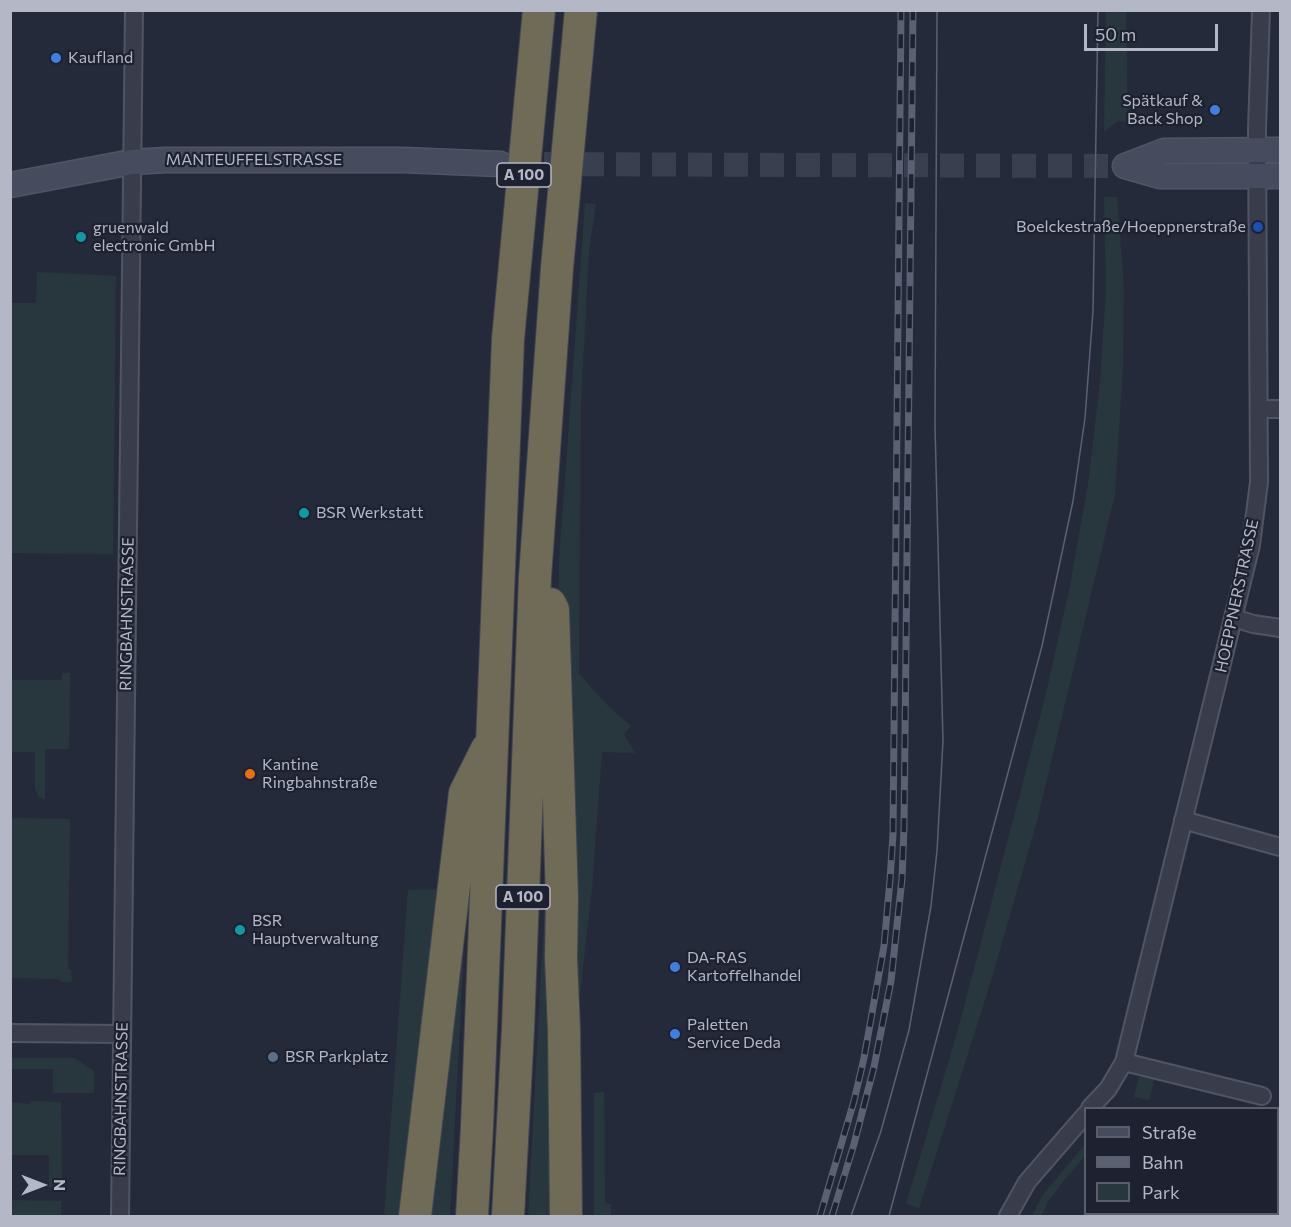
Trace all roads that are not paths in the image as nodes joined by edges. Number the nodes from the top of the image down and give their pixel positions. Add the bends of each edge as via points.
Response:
1 (134, 10) edge
2 (539, 10) edge
3 (581, 10) edge
4 (1261, 10) edge
5 (1269, 150) edge
6 (132, 162) junction
7 (500, 164) tunnel mouth
8 (1269, 176) edge
9 (10, 185) edge
10 (1260, 409) junction
11 (1281, 409) edge
12 (535, 577) junction
13 (1234, 618) junction
14 (1281, 628) edge
15 (492, 737) junction
16 (1183, 820) junction
17 (1281, 847) edge
18 (10, 1033) edge
19 (122, 1034) junction
20 (1124, 1062) junction
21 (1262, 1096) dead end
22 (1091, 1107) edge
23 (1084, 1116) edge
24 (120, 1216) edge
25 (415, 1216) edge
26 (472, 1216) edge
27 (508, 1216) edge
28 (566, 1216) edge
29 (1008, 1216) edge

1 - 6 street, RINGBAHNSTRASSE
2 - 15 highway, A 100 via 508,339
3 - 12 highway, A 100 via 557,268
4 - 5 street, HOEPPNERSTRASSE
5 - 8 street, HOEPPNERSTRASSE
5 - 8 main road via 1164,151 1125,166 1160,176
6 - 7 main road, MANTEUFFELSTRASSE via 314,159
6 - 9 main road, MANTEUFFELSTRASSE
6 - 19 street, RINGBAHNSTRASSE
8 - 10 street, HOEPPNERSTRASSE
10 - 11 street
10 - 13 street, HOEPPNERSTRASSE via 1259,482 1251,545
12 - 27 highway, A 100
12 - 28 highway via 553,610
13 - 14 street
13 - 16 street, HOEPPNERSTRASSE
15 - 25 highway via 465,793
15 - 26 highway, A 100
16 - 17 street
16 - 20 street, HOEPPNERSTRASSE
18 - 19 street
19 - 24 street, RINGBAHNSTRASSE
20 - 21 street
20 - 22 street, HOEPPNERSTRASSE
23 - 29 street via 1027,1182

